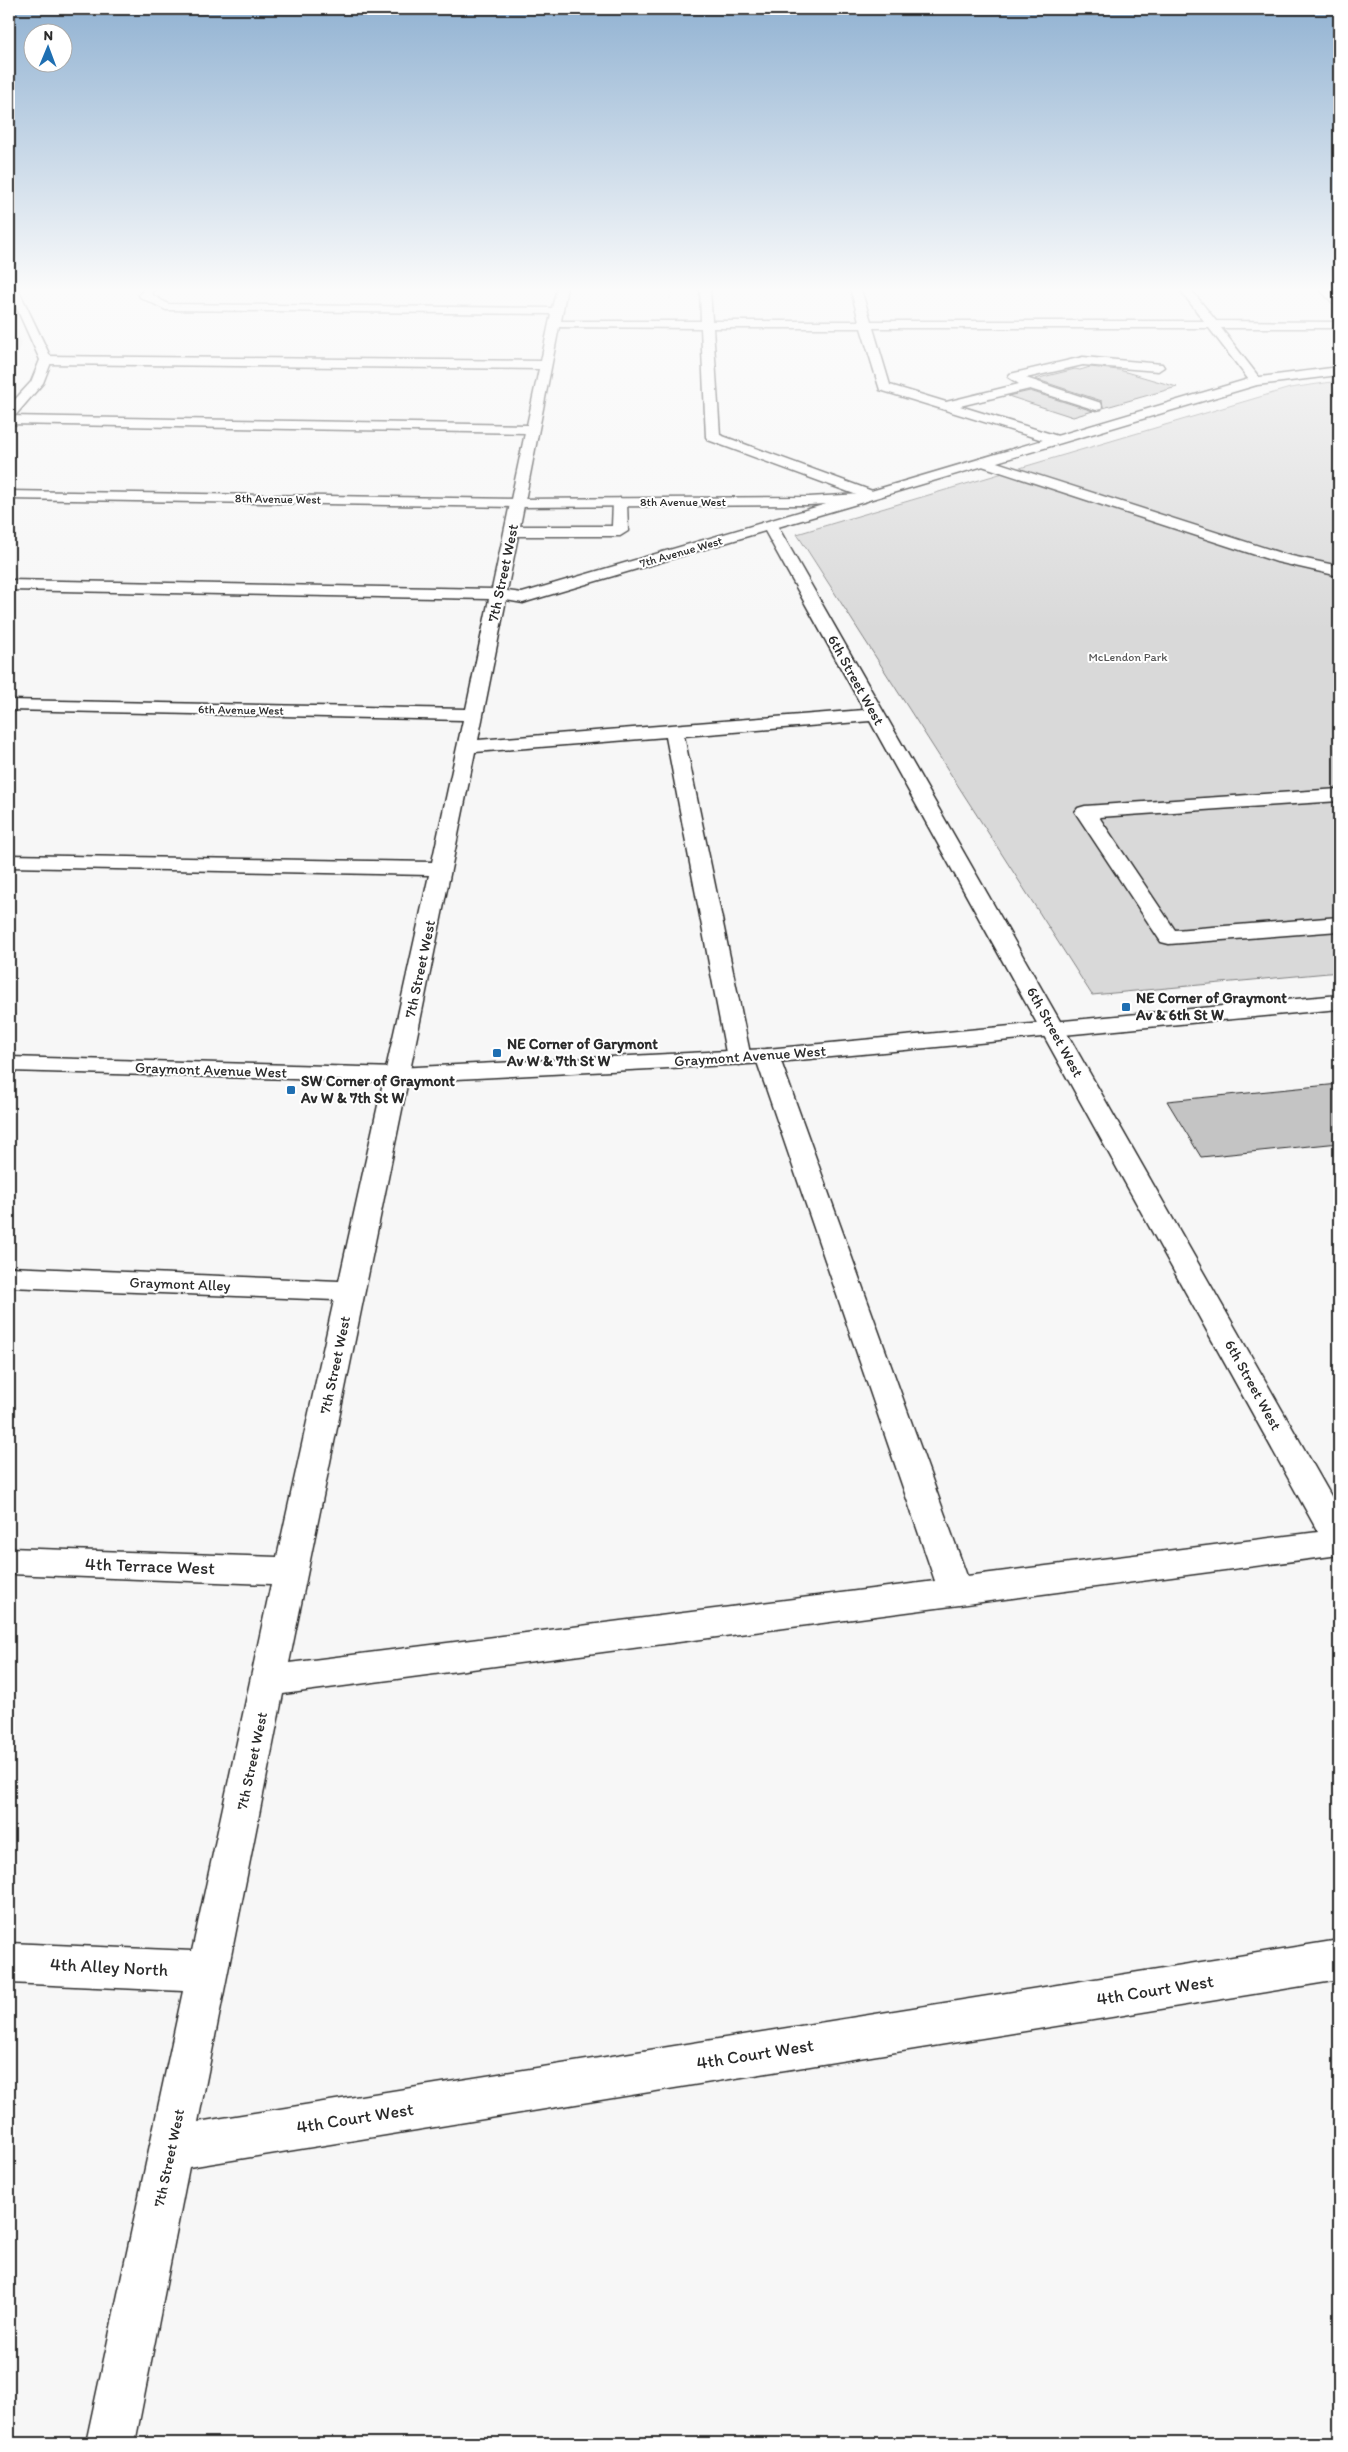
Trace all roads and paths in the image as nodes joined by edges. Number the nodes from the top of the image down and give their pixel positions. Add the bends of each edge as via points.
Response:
1 (20, 401) edge
2 (538, 401) edge
3 (711, 401) edge
4 (931, 401) edge
5 (965, 401) edge
6 (1082, 401) edge
7 (1187, 401) edge
8 (946, 406) junction
9 (1096, 406) dead end
10 (9, 414) edge
11 (9, 420) edge
12 (533, 429) junction
13 (1056, 440) junction
14 (984, 462) junction
15 (9, 494) edge
16 (866, 497) junction
17 (620, 502) junction
18 (576, 503) junction
19 (515, 517) junction
20 (770, 526) junction
21 (573, 531) junction
22 (1339, 571) edge
23 (9, 585) edge
24 (498, 594) junction
25 (9, 705) edge
26 (474, 715) junction
27 (876, 715) junction
28 (674, 732) junction
29 (467, 747) junction
30 (1339, 794) edge
31 (9, 861) edge
32 (442, 869) junction
33 (1339, 924) edge
34 (1338, 1003) edge
35 (1055, 1031) junction
36 (767, 1056) junction
37 (739, 1058) junction
38 (9, 1064) edge
39 (397, 1075) junction
40 (9, 1277) edge
41 (351, 1290) junction
42 (1339, 1540) edge
43 (9, 1561) edge
44 (291, 1571) junction
45 (956, 1592) junction
46 (269, 1681) junction
47 (1339, 1960) edge
48 (9, 1963) edge
49 (208, 1972) junction
50 (171, 2148) junction
51 (110, 2443) edge

1 - 10 street
2 - 12 street, 7th Street West
3 - 16 street via 713,437 766,449
4 - 8 street
5 - 8 street
6 - 9 street
7 - 13 street, 8th Avenue West
8 - 13 street
11 - 12 street
12 - 19 street, 7th Street West
13 - 14 street, 8th Avenue West
14 - 16 street, 8th Avenue West
14 - 22 street via 1283,559
15 - 19 street, 8th Avenue West
16 - 17 street, 8th Avenue West via 809,501
16 - 20 street, 7th Avenue West
17 - 18 street, 8th Avenue West
17 - 21 street via 620,531
18 - 19 street, 8th Avenue West
18 - 21 street
19 - 21 street
19 - 24 street, 7th Street West
20 - 24 street, 7th Avenue West via 523,598
20 - 27 street, 6th Street West
23 - 24 street, 7th Avenue West
24 - 26 street, 7th Street West
25 - 26 street, 6th Avenue West
26 - 29 street, 7th Street West
27 - 28 street
27 - 35 street, 6th Street West
28 - 29 street
28 - 37 street
29 - 32 street, 7th Street West
30 - 33 street via 1085,812 1169,937
31 - 32 street
32 - 39 street, 7th Street West
34 - 35 street, Graymont Avenue West
35 - 36 street, Graymont Avenue West
35 - 42 street, 6th Street West
36 - 37 street, Graymont Avenue West
36 - 45 street
37 - 39 street, Graymont Avenue West
38 - 39 street, Graymont Avenue West
39 - 41 street, 7th Street West
40 - 41 street, Graymont Alley
41 - 44 street, 7th Street West
42 - 45 street
43 - 44 street, 4th Terrace West
44 - 46 street, 7th Street West
45 - 46 street
46 - 49 street, 7th Street West
47 - 50 street, 4th Court West
48 - 49 street, 4th Alley North
49 - 50 street, 7th Street West
50 - 51 street, 7th Street West

